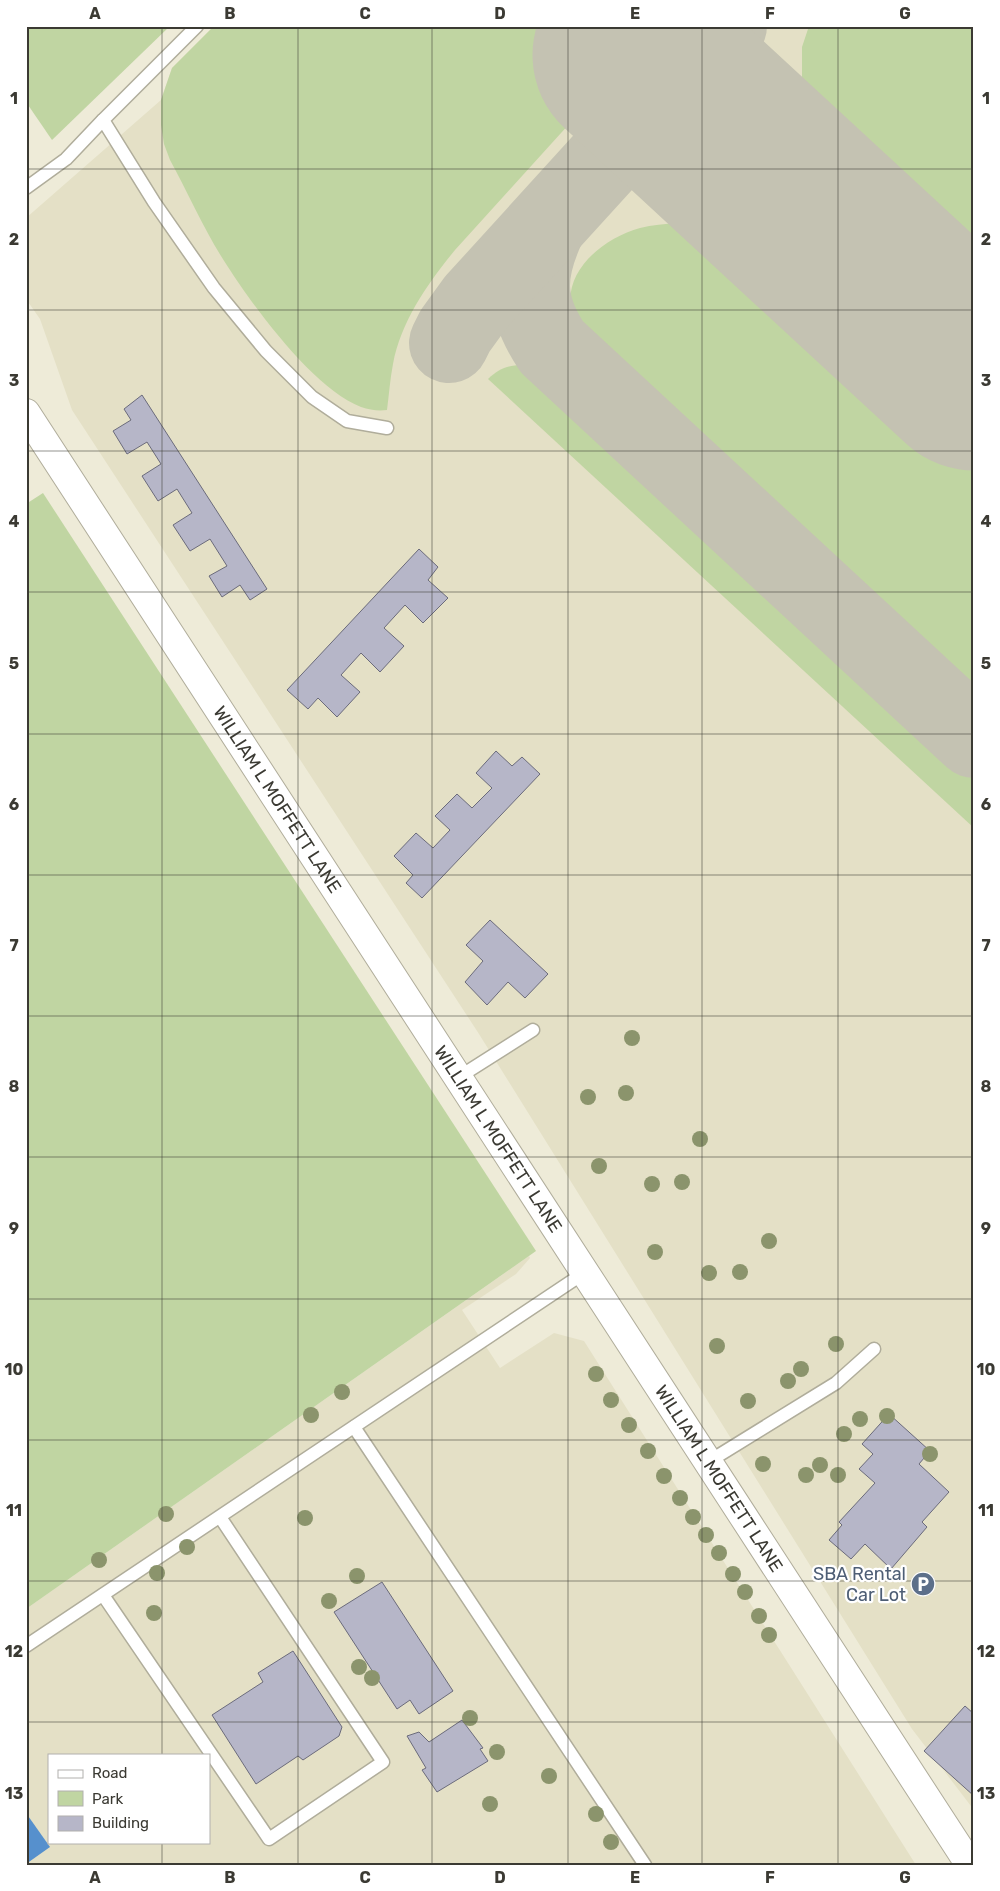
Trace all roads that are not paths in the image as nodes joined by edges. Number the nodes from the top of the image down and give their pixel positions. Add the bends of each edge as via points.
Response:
1 (197, 26) edge
2 (103, 120) junction
3 (26, 188) edge
4 (27, 416) edge
5 (386, 428) dead end
6 (533, 1030) dead end
7 (459, 1077) junction
8 (584, 1273) junction
9 (874, 1349) dead end
10 (354, 1427) junction
11 (708, 1462) junction
12 (220, 1517) junction
13 (103, 1595) junction
14 (26, 1646) edge
15 (644, 1865) edge
16 (970, 1865) edge

1 - 2 lane
2 - 3 lane via 66,159
2 - 5 lane via 154,202 214,288 266,351 312,397 348,421
4 - 7 street, WILLIAM L MOFFETT LANE
6 - 7 lane
7 - 8 street, WILLIAM L MOFFETT LANE
8 - 10 lane
8 - 11 street, WILLIAM L MOFFETT LANE
9 - 11 lane via 836,1383
10 - 12 lane
10 - 15 lane
11 - 16 street, WILLIAM L MOFFETT LANE
12 - 13 lane
12 - 13 lane via 383,1762 269,1839
13 - 14 lane

